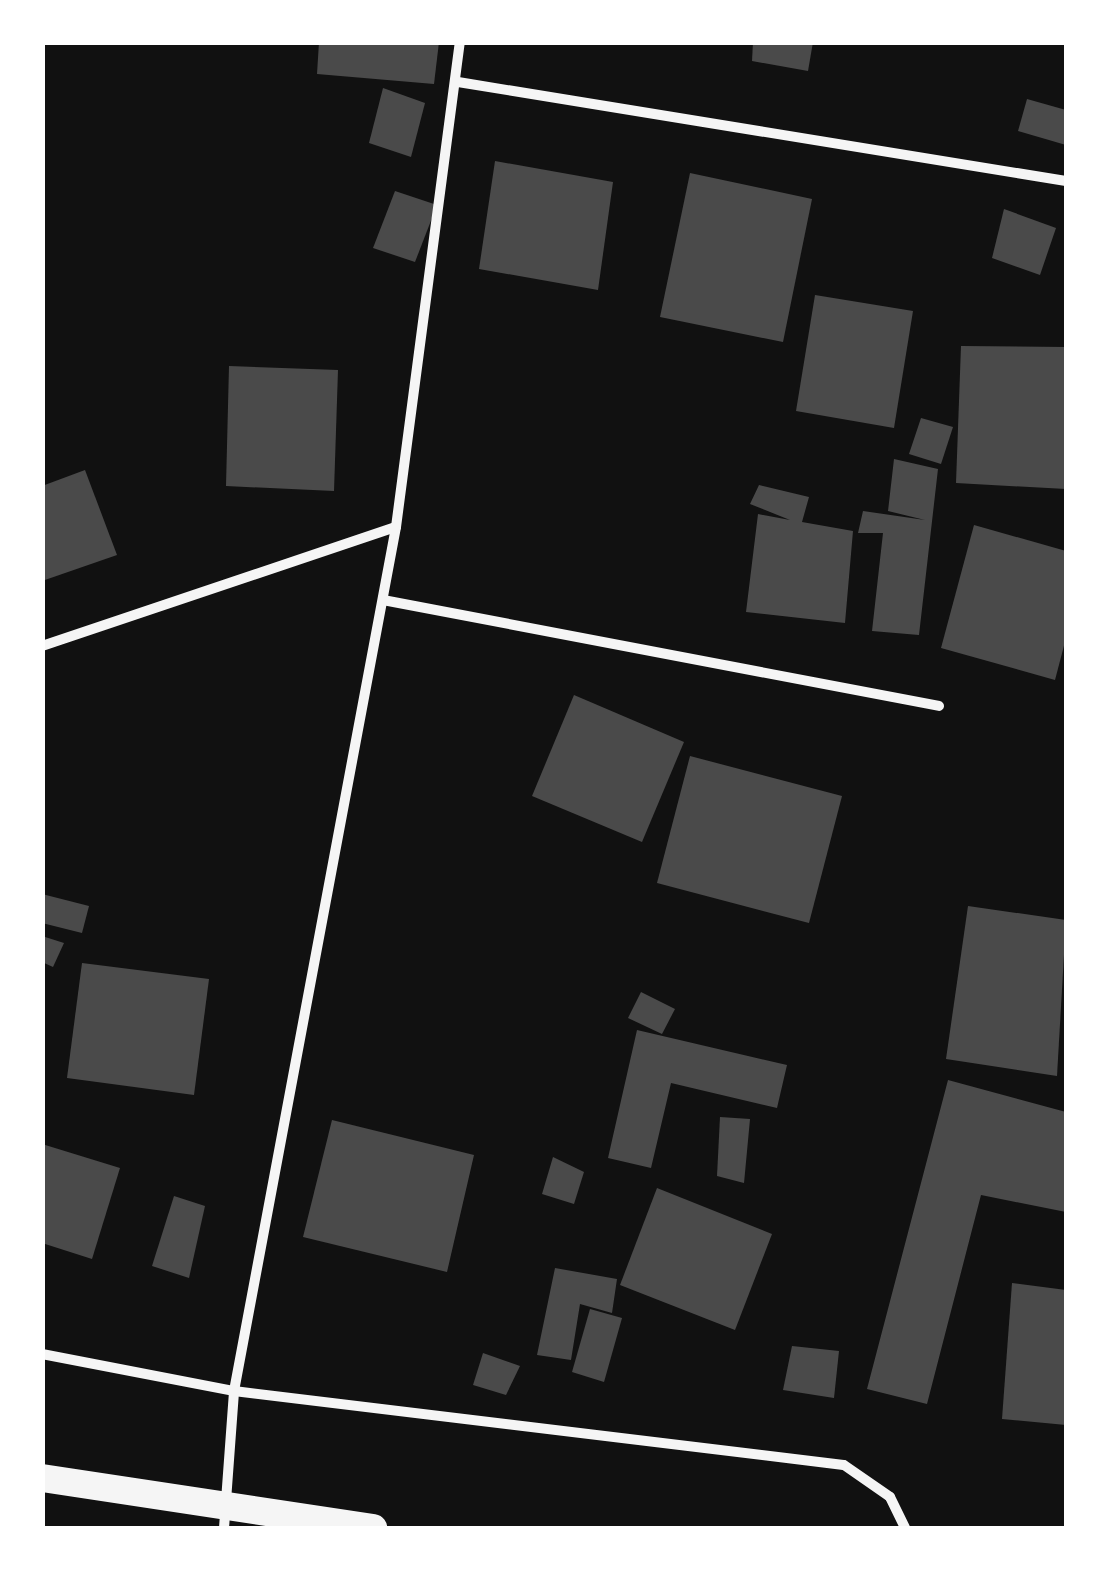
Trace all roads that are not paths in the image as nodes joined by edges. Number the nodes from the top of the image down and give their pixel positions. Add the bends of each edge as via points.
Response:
1 (460, 42) edge
2 (458, 82) junction
3 (1066, 181) edge
4 (396, 527) junction
5 (384, 600) junction
6 (42, 646) edge
7 (939, 706) dead end
8 (42, 1354) edge
9 (234, 1391) junction
10 (42, 1478) edge
11 (224, 1517) edge
12 (373, 1528) edge
13 (905, 1528) edge

1 - 2 street
2 - 3 street
2 - 4 street
4 - 5 street
4 - 6 street
5 - 7 street
5 - 9 street
8 - 9 street
9 - 11 street
9 - 13 street via 844,1465 890,1497
10 - 11 highway
11 - 12 highway

